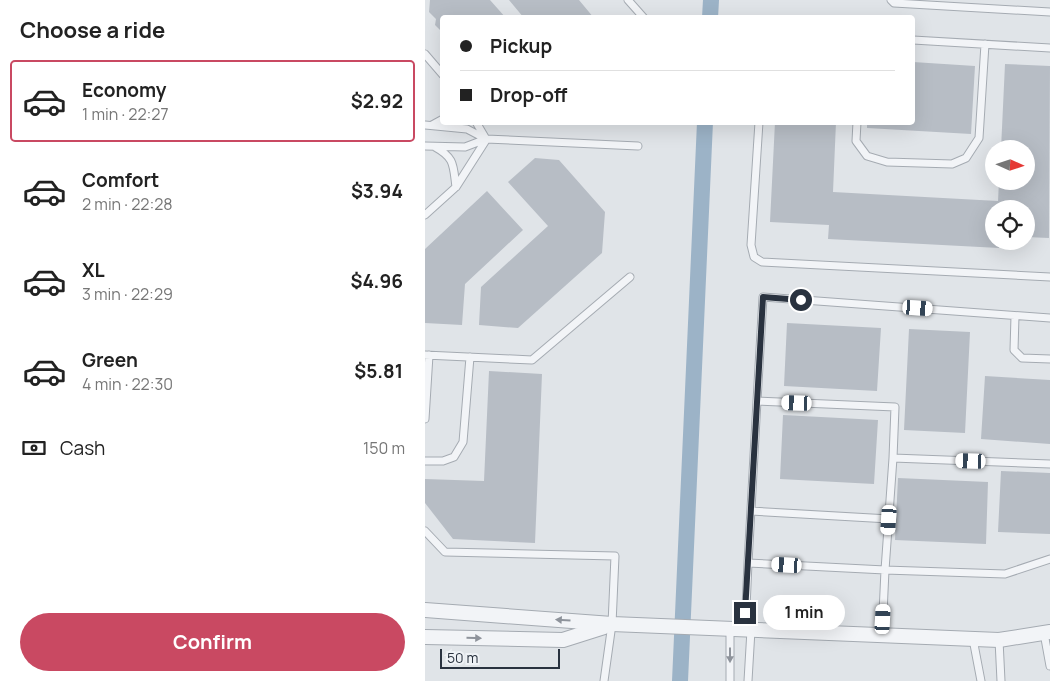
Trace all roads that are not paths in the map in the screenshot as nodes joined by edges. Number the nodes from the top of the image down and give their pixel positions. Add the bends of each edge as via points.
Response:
1 (628, 0) edge
2 (891, 0) edge
3 (1050, 12) edge
4 (640, 15) edge
5 (915, 40) edge
6 (985, 44) junction
7 (1050, 48) edge
8 (425, 54) edge
9 (440, 72) edge
10 (440, 120) edge
11 (428, 125) edge
12 (478, 125) edge
13 (759, 125) edge
14 (857, 125) edge
15 (486, 139) junction
16 (429, 146) edge
17 (637, 146) dead end
18 (456, 187) junction
19 (425, 216) edge
20 (631, 277) dead end
21 (1050, 277) edge
22 (1015, 316) junction
23 (1050, 318) edge
24 (427, 355) edge
25 (470, 357) junction
26 (1050, 359) edge
27 (757, 401) junction
28 (425, 419) edge
29 (893, 458) junction
30 (425, 461) edge
31 (1050, 464) edge
32 (751, 511) junction
33 (889, 520) junction
34 (425, 531) edge
35 (1050, 559) edge
36 (748, 563) junction
37 (885, 570) junction
38 (425, 610) edge
39 (612, 624) junction
40 (727, 629) junction
41 (748, 630) junction
42 (1047, 632) edge
43 (882, 635) junction
44 (425, 637) edge
45 (973, 639) junction
46 (999, 640) junction
47 (1050, 666) edge
48 (604, 681) edge
49 (730, 681) edge
50 (748, 681) edge
51 (981, 681) edge
52 (1001, 681) edge

1 - 4 lane
2 - 3 lane via 894,3
5 - 6 lane
6 - 7 lane
6 - 14 lane via 979,138 967,158 952,164 887,162 867,156 856,141
8 - 9 lane
10 - 11 lane
11 - 15 lane via 467,129
12 - 15 lane
13 - 21 lane via 751,245 754,257 762,262
15 - 16 lane via 465,147
15 - 17 lane
15 - 18 lane
16 - 18 lane via 448,154
18 - 19 lane
20 - 25 lane via 532,360
22 - 23 lane
22 - 26 lane via 1013,350 1022,358
22 - 27 lane via 763,297
24 - 25 lane
24 - 28 lane
25 - 30 lane via 463,442 454,457
27 - 29 lane via 895,407
27 - 32 lane
29 - 31 lane
29 - 33 lane
32 - 33 lane
32 - 36 lane
33 - 37 lane
34 - 39 lane via 445,552 615,556
35 - 37 lane via 1005,574
36 - 37 lane
36 - 41 lane
37 - 43 lane
39 -> 38 street
39 - 40 street
44 -> 39 street via 563,640
39 - 48 lane
40 - 41 street
40 -> 49 lane
41 - 43 street
41 - 50 lane
42 - 46 street
42 - 47 lane
43 - 45 street
45 - 46 street
45 - 51 lane
46 - 52 lane

